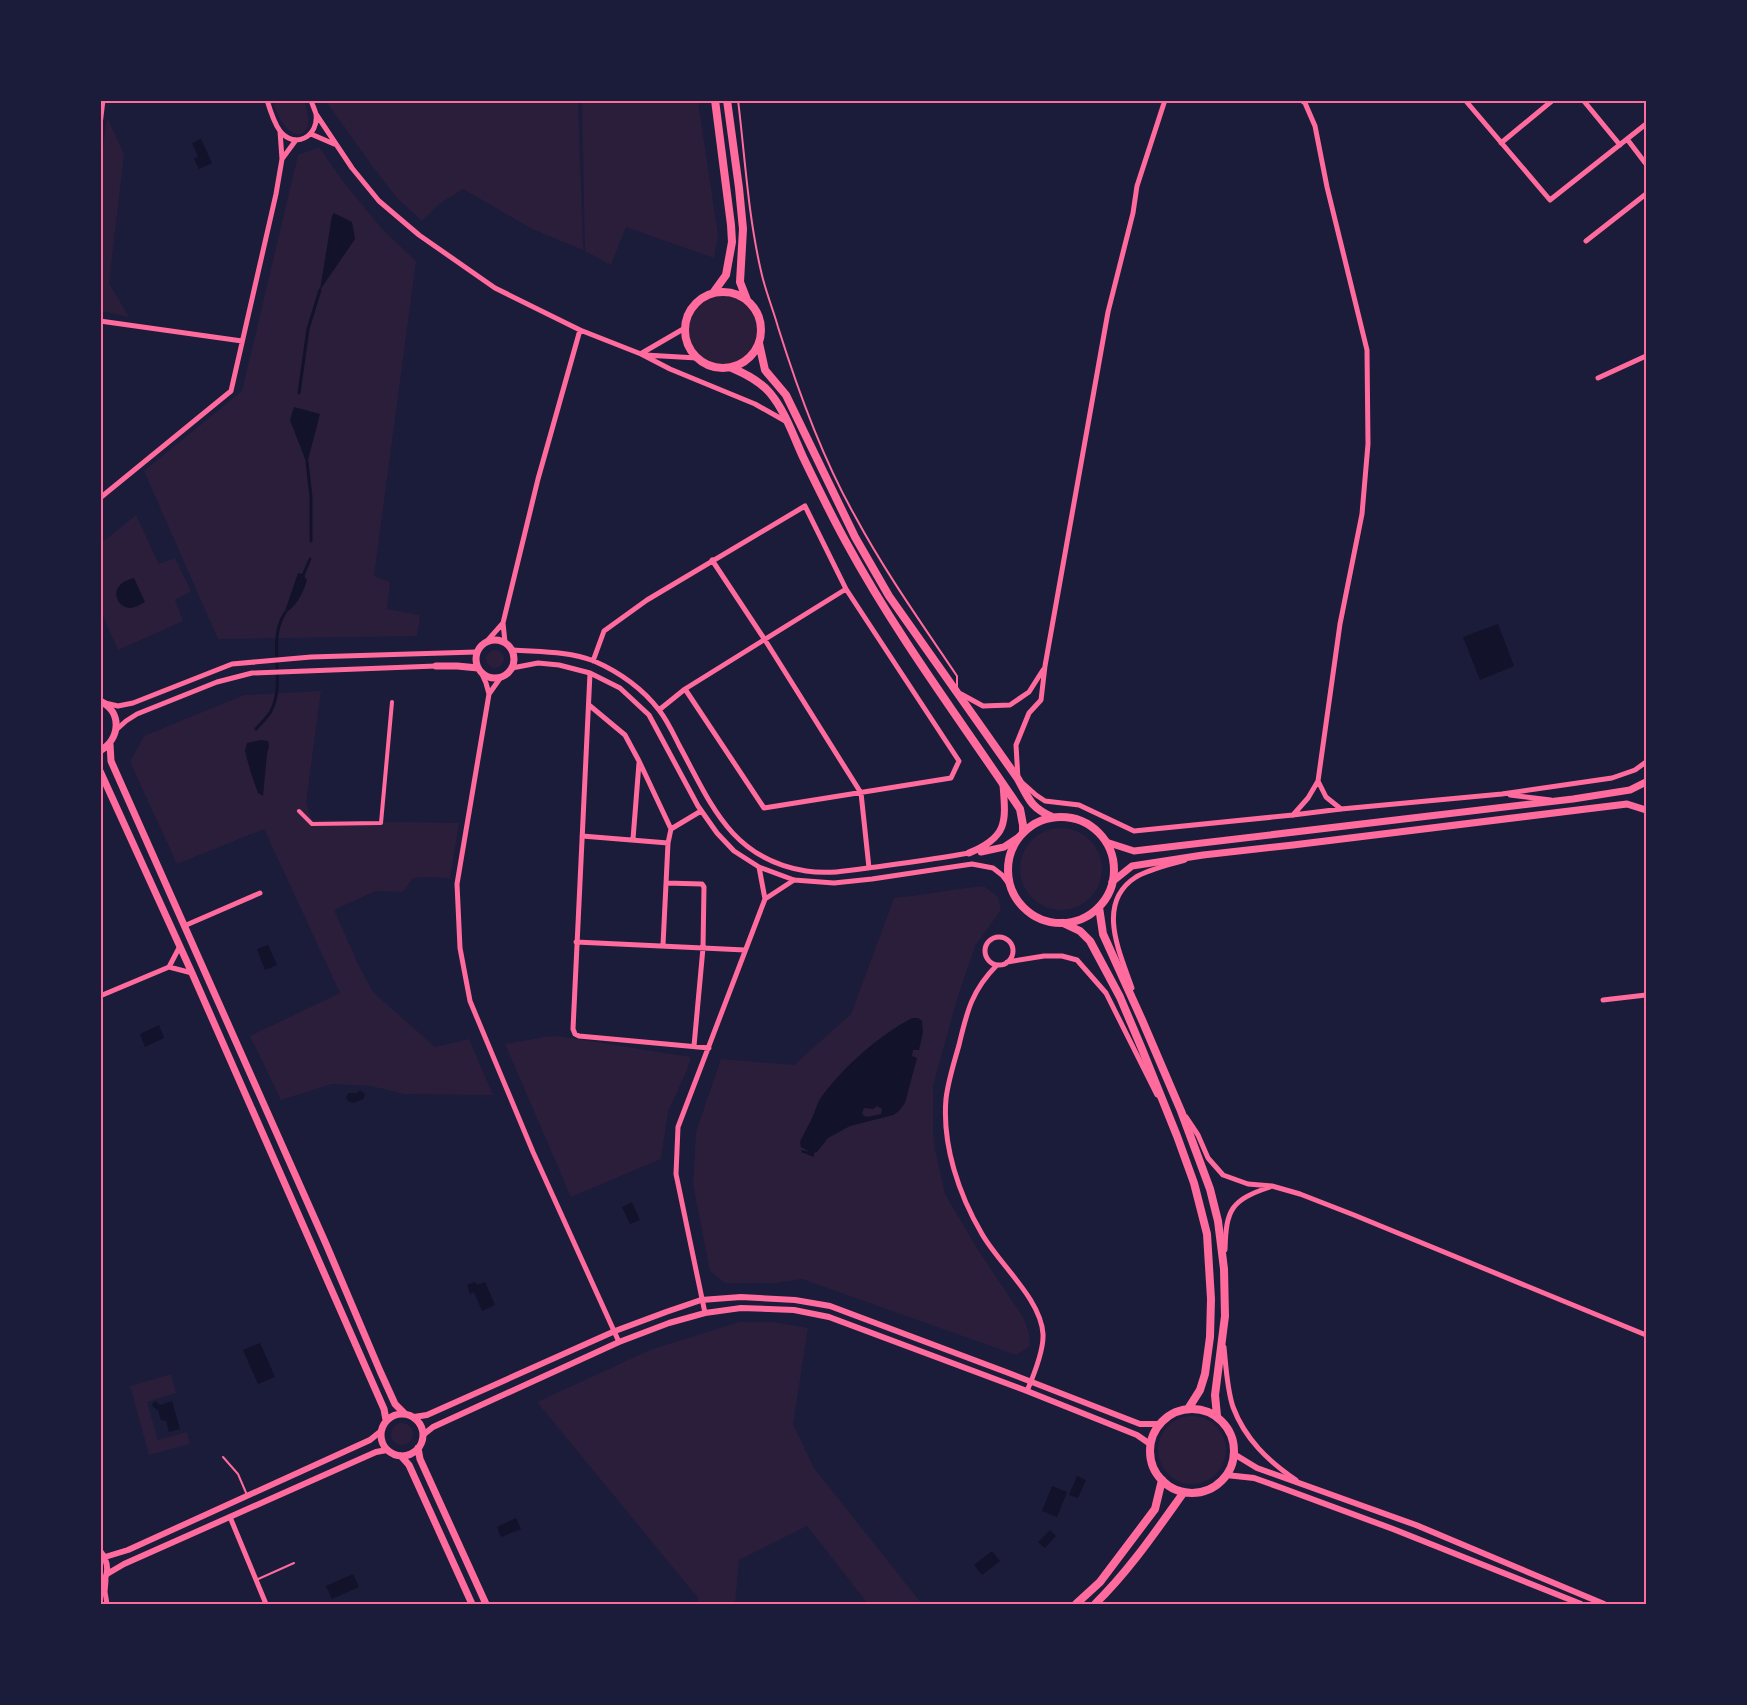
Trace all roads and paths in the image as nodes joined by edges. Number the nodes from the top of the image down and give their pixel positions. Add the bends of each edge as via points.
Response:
1 (103, 100) edge
2 (267, 100) edge
3 (311, 100) edge
4 (715, 100) edge
5 (727, 100) edge
6 (736, 100) edge
7 (1165, 100) edge
8 (1301, 100) edge
9 (1465, 100) edge
10 (1553, 100) edge
11 (1583, 100) edge
12 (316, 114) junction
13 (729, 115) junction
14 (1647, 124) edge
15 (100, 125) edge
16 (280, 131) junction
17 (311, 134) junction
18 (1628, 139) junction
19 (296, 140) junction
20 (1501, 142) junction
21 (336, 144) junction
22 (1620, 145) junction
23 (282, 159) junction
24 (1647, 164) edge
25 (1647, 194) edge
26 (1586, 241) dead end
27 (713, 294) junction
28 (747, 300) junction
29 (100, 321) edge
30 (685, 328) junction
31 (580, 330) junction
32 (242, 341) junction
33 (759, 343) junction
34 (641, 354) junction
35 (1647, 356) edge
36 (697, 358) junction
37 (732, 368) junction
38 (1598, 378) dead end
39 (789, 423) junction
40 (100, 498) edge
41 (712, 560) junction
42 (846, 589) junction
43 (503, 623) junction
44 (488, 640) junction
45 (765, 640) junction
46 (505, 642) junction
47 (513, 650) junction
48 (476, 652) junction
49 (593, 661) junction
50 (436, 666) joint
51 (1045, 666) junction
52 (512, 668) junction
53 (479, 670) junction
54 (590, 673) junction
55 (501, 677) junction
56 (685, 689) junction
57 (957, 693) junction
58 (489, 694) junction
59 (103, 702) edge
60 (392, 702) dead end
61 (589, 705) junction
62 (659, 710) junction
63 (116, 730) junction
64 (110, 744) junction
65 (100, 751) edge
66 (639, 761) junction
67 (1647, 762) edge
68 (100, 771) edge
69 (1018, 779) junction
70 (1318, 781) junction
71 (1647, 782) edge
72 (1003, 785) junction
73 (861, 793) junction
74 (1502, 794) junction
75 (1552, 800) junction
76 (1341, 809) junction
77 (1647, 810) edge
78 (299, 811) dead end
79 (701, 811) junction
80 (1293, 815) junction
81 (1052, 817) junction
82 (671, 829) junction
83 (1021, 835) junction
84 (582, 836) junction
85 (633, 839) junction
86 (1106, 842) junction
87 (668, 843) junction
88 (969, 854) junction
89 (1203, 855) junction
90 (759, 867) junction
91 (869, 868) junction
92 (794, 880) junction
93 (1112, 882) junction
94 (666, 883) junction
95 (1009, 884) junction
96 (260, 893) dead end
97 (765, 899) junction
98 (1099, 907) junction
99 (1063, 923) junction
100 (184, 926) junction
101 (576, 942) junction
102 (663, 945) junction
103 (180, 946) junction
104 (703, 948) junction
105 (745, 950) junction
106 (1007, 962) junction
107 (998, 965) junction
108 (169, 967) junction
109 (192, 973) junction
110 (1647, 995) edge
111 (100, 996) edge
112 (1602, 1000) dead end
113 (1142, 1020) junction
114 (694, 1046) junction
115 (709, 1048) junction
116 (1181, 1111) junction
117 (1177, 1136) junction
118 (1272, 1186) junction
119 (1224, 1269) junction
120 (701, 1300) junction
121 (705, 1312) junction
122 (615, 1332) junction
123 (1647, 1335) edge
124 (1223, 1338) junction
125 (619, 1342) junction
126 (1031, 1382) junction
127 (1027, 1391) junction
128 (1188, 1408) junction
129 (404, 1413) junction
130 (1217, 1416) junction
131 (414, 1417) junction
132 (386, 1420) junction
133 (1159, 1424) junction
134 (381, 1432) junction
135 (423, 1435) junction
136 (1150, 1444) junction
137 (418, 1448) junction
138 (387, 1450) junction
139 (1234, 1454) junction
140 (401, 1456) junction
141 (223, 1457) dead end
142 (1227, 1475) junction
143 (1162, 1480) junction
144 (1299, 1483) junction
145 (1184, 1492) junction
146 (247, 1495) junction
147 (230, 1517) junction
148 (100, 1551) edge
149 (105, 1557) junction
150 (294, 1563) dead end
151 (107, 1577) junction
152 (256, 1581) junction
153 (100, 1586) edge
154 (107, 1605) edge
155 (266, 1605) edge
156 (472, 1605) edge
157 (486, 1605) edge
158 (1076, 1605) edge
159 (1095, 1605) edge
160 (1581, 1605) edge
161 (1604, 1605) edge

1 - 15 street
2 - 16 street
3 - 12 street
4 - 27 highway via 732,242 726,275
5 - 13 highway
6 - 13 highway
6 - 57 lane via 761,272 795,381 854,515 957,676
7 - 51 street via 1137,186 1108,312
8 - 70 street via 1315,126 1367,350 1368,444 1362,514 1340,624
9 - 20 street
10 - 20 street
11 - 22 street
12 - 17 street
12 - 21 street
13 - 28 highway via 743,230 740,282
14 - 18 street
16 - 19 street
16 - 23 street
17 - 19 street
17 - 21 street
18 - 22 street
18 - 24 street
19 - 23 street
20 - 22 street via 1550,200
21 - 31 street via 379,201 419,235 495,288
23 - 32 street
25 - 26 street
27 - 28 highway via 725,292
27 - 30 highway via 693,306
28 - 33 highway via 760,320
29 - 32 street
30 - 34 street
30 - 36 highway via 686,339
31 - 34 street
31 - 43 street
32 - 40 street via 231,391
33 - 37 highway via 744,363
33 - 57 highway via 765,370 786,395 860,545 889,596
34 - 36 street
34 - 39 street
35 - 38 street
36 - 37 highway via 719,369
37 - 39 highway via 755,379 770,393
39 - 72 highway via 868,580
41 - 42 street via 805,506
41 - 45 street
41 - 49 street via 604,631
42 - 45 street
42 - 73 street via 959,761 951,778
43 - 44 street
43 - 46 street
44 - 46 main road
44 - 48 main road
45 - 56 street
45 - 73 street
46 - 47 main road
47 - 49 street
47 - 52 main road
48 - 53 main road
48 - 59 street via 311,657 232,664 133,703 118,706
49 - 62 street via 633,683
50 - 53 main road
50 - 63 street via 252,673 217,682 137,714
51 - 57 street via 1029,692 1010,705 983,706
51 - 69 street via 1041,700 1029,713 1016,745
52 - 54 street via 538,663
52 - 55 main road
53 - 55 main road via 490,678
53 - 58 street
54 - 61 street
54 - 79 street via 620,688 649,716
55 - 58 street
56 - 62 street
56 - 73 street via 764,808
57 - 69 highway
58 - 122 street via 457,884 460,948 470,1001 528,1141
59 - 63 main road via 114,715
60 - 78 street via 381,823 312,824
61 - 66 street via 625,735
61 - 84 street
62 - 91 street via 716,813 744,843 764,856 804,870 837,872
63 - 64 main road
64 - 65 main road
64 - 100 main road via 111,761
66 - 82 street
66 - 85 street
67 - 74 street via 1612,778
68 - 103 main road
69 - 80 street via 1045,801 1079,805 1134,831
69 - 81 highway via 1038,811
70 - 76 street via 1326,797
70 - 80 street
71 - 75 main road via 1630,790
72 - 83 highway via 1020,809
72 - 88 main road via 1003,825 986,846
73 - 91 street
74 - 75 street
74 - 76 street
75 - 86 main road via 1134,851
76 - 80 street
77 - 89 main road via 1627,804
79 - 82 street
79 - 90 street via 725,843
81 - 83 highway via 1039,821
81 - 86 highway via 1083,822
82 - 87 street
83 - 88 main road via 1004,847
83 - 95 highway via 1011,851
84 - 85 street
84 - 101 street
85 - 87 street
86 - 93 highway via 1114,868
87 - 94 street
88 - 91 street
89 - 93 main road via 1132,866
89 - 113 street via 1138,876 1122,887 1113,926
90 - 92 street
90 - 97 street
92 - 95 street via 834,883 972,864 993,868
92 - 97 street
93 - 98 highway
94 - 102 street
94 - 104 street via 705,887
95 - 99 highway via 1029,913 1045,921
96 - 100 street
97 - 105 street
98 - 99 highway via 1076,921
98 - 113 highway via 1103,934
99 - 117 highway via 1090,941 1120,997
100 - 129 main road via 380,1371 395,1404
101 - 102 street
101 - 114 street via 575,1034
102 - 104 street
103 - 108 street
103 - 109 main road
104 - 105 street
104 - 114 street
105 - 115 street
106 - 107 street
106 - 107 street via 1012,955 1007,939 989,940 985,953 989,961
106 - 117 street via 1044,956 1077,960 1106,993
107 - 126 street via 971,999 946,1097 946,1118 955,1175 967,1207 1038,1314 1043,1335
108 - 109 street
108 - 111 street
109 - 132 main road
110 - 112 street
113 - 116 highway
114 - 115 street
115 - 120 street via 678,1126 676,1174
116 - 118 street via 1208,1158 1223,1175 1248,1184
116 - 119 highway via 1210,1189
117 - 128 highway via 1207,1234 1211,1299 1205,1374
118 - 119 street via 1240,1200 1231,1212 1226,1225
118 - 123 street via 1354,1215
119 - 124 highway
120 - 121 street
120 - 122 street
120 - 126 street via 784,1299 830,1306
121 - 125 street
121 - 127 street via 741,1308 794,1310 829,1317
122 - 125 street
122 - 131 street via 427,1415
124 - 130 highway via 1215,1395
124 - 144 street via 1233,1406 1243,1430 1262,1454
125 - 135 street
126 - 127 street
126 - 133 street via 1140,1424
127 - 136 street via 1137,1435
128 - 130 highway
128 - 133 highway via 1167,1416
129 - 131 main road
129 - 132 main road
130 - 139 highway via 1230,1433
131 - 135 main road
132 - 134 main road
133 - 136 highway
134 - 138 main road
134 - 146 street
135 - 137 main road
136 - 143 highway via 1152,1464
137 - 140 main road
137 - 157 main road
138 - 140 main road
138 - 147 street
139 - 142 highway
139 - 144 street via 1257,1468
140 - 156 main road via 409,1465
141 - 146 lane via 238,1474
142 - 145 highway via 1208,1490
142 - 160 street via 1254,1478 1293,1492
143 - 145 highway
143 - 158 highway via 1155,1509 1100,1582
144 - 161 street via 1416,1525
145 - 159 highway via 1139,1555
146 - 149 street
147 - 151 street via 124,1564
147 - 152 street
148 - 149 street
149 - 151 street
150 - 152 lane
151 - 153 street
151 - 154 street
152 - 155 street

